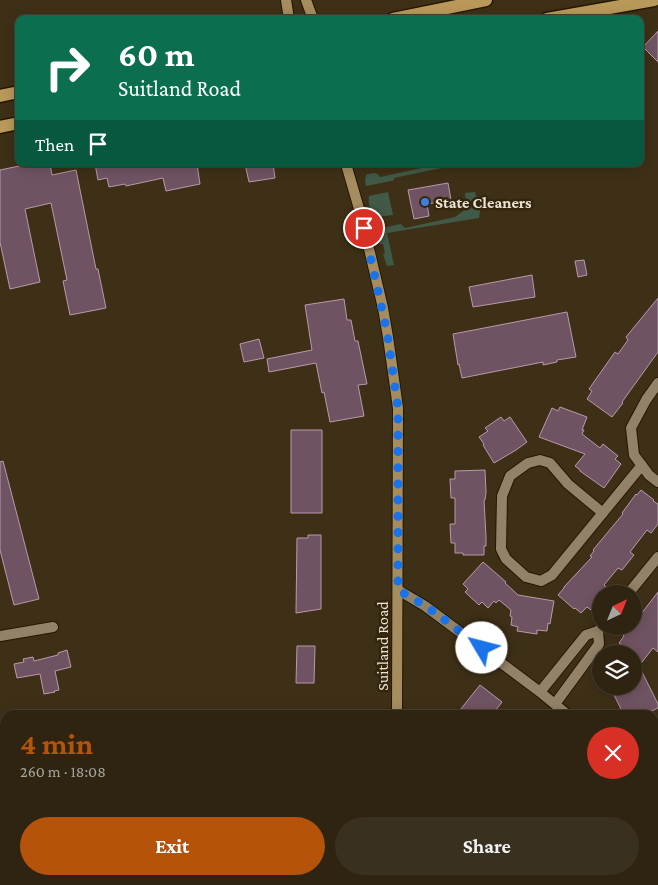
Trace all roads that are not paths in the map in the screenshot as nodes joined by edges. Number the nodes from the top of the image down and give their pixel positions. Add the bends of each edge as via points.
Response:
1 (286, 0) edge
2 (306, 0) edge
3 (486, 0) edge
4 (654, 0) edge
5 (288, 15) edge
6 (312, 15) edge
7 (412, 15) edge
8 (570, 15) edge
9 (15, 93) edge
10 (0, 96) edge
11 (15, 124) edge
12 (0, 127) edge
13 (347, 167) edge
14 (658, 383) edge
15 (642, 465) junction
16 (658, 482) edge
17 (603, 513) junction
18 (658, 556) edge
19 (635, 585) edge
20 (398, 590) junction
21 (53, 627) dead end
22 (592, 632) edge
23 (600, 635) edge
24 (0, 636) edge
25 (540, 692) junction
26 (555, 704) junction
27 (397, 710) edge
28 (562, 710) edge

1 - 5 main road
2 - 6 main road
3 - 7 main road
4 - 8 main road
9 - 10 main road
11 - 12 main road
13 - 20 main road, Suitland Road via 382,308 398,408
14 - 15 street via 631,428 634,454
15 - 16 street
15 - 17 street
17 - 17 street via 552,575 541,581 526,577 506,559 502,549 502,496 510,476 528,463 540,460 550,463 568,484
18 - 19 street
20 - 25 street via 426,606
20 - 27 main road, Suitland Road
21 - 24 street
22 - 25 street via 586,635
23 - 26 street via 599,644
25 - 26 street
26 - 28 street

